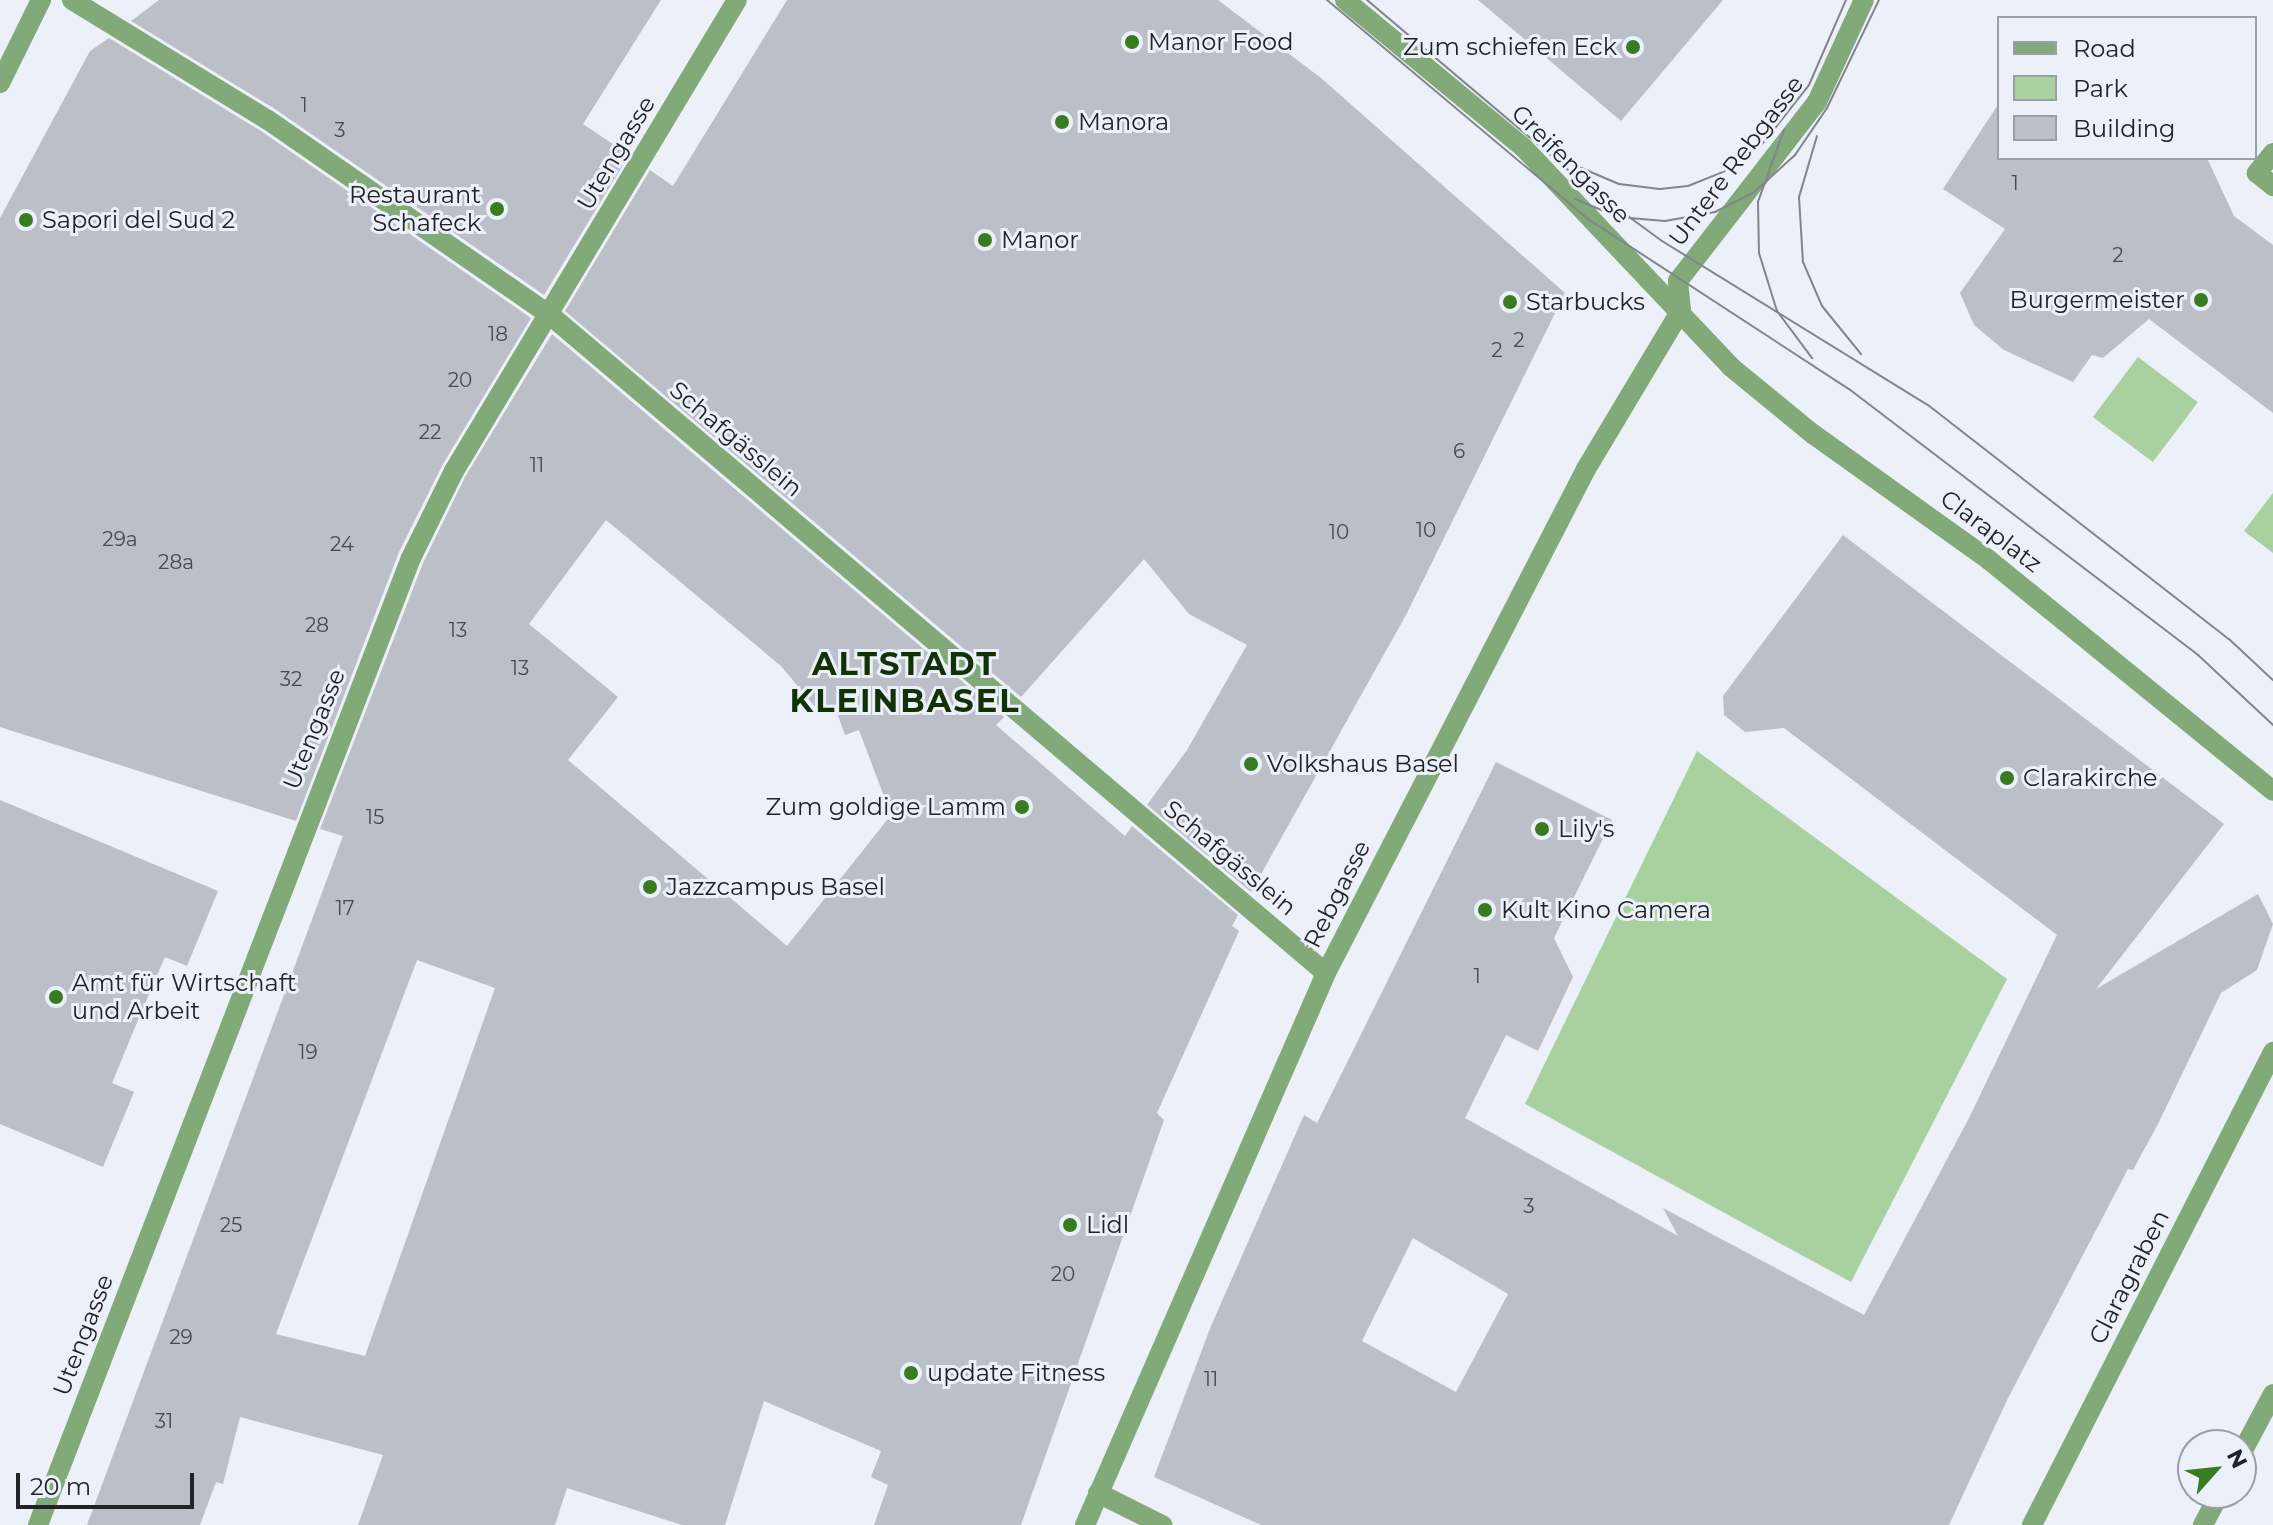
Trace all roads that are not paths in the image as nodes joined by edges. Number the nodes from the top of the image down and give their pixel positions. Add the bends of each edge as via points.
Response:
1 (41, 0) edge
2 (72, 0) edge
3 (737, 0) edge
4 (1345, 0) edge
5 (1864, 0) edge
6 (0, 83) edge
7 (2273, 153) edge
8 (2273, 186) edge
9 (1681, 310) junction
10 (550, 315) junction
11 (2273, 791) edge
12 (1326, 973) junction
13 (2273, 1052) edge
14 (2267, 1082) edge
15 (2273, 1394) edge
16 (2254, 1429) edge
17 (1098, 1493) junction
18 (38, 1525) edge
19 (1085, 1525) edge
20 (1162, 1525) edge
21 (2032, 1525) edge

1 - 6 street
2 - 10 street, Schafgässlein via 268,120
3 - 10 street, Utengasse
4 - 9 street, Greifengasse via 1524,148
5 - 9 street, Untere Rebgasse via 1817,102 1678,281
7 - 8 street via 2257,173
9 - 11 street, Claraplatz via 1731,367 1989,560
9 - 12 street, Rebgasse via 1586,469
10 - 12 street, Schafgässlein
10 - 18 street, Utengasse via 454,471 411,558
12 - 17 street, Rebgasse
13 - 14 street, Claragraben
14 - 21 street, Claragraben
15 - 16 street
17 - 19 street, Rebgasse
17 - 20 street

